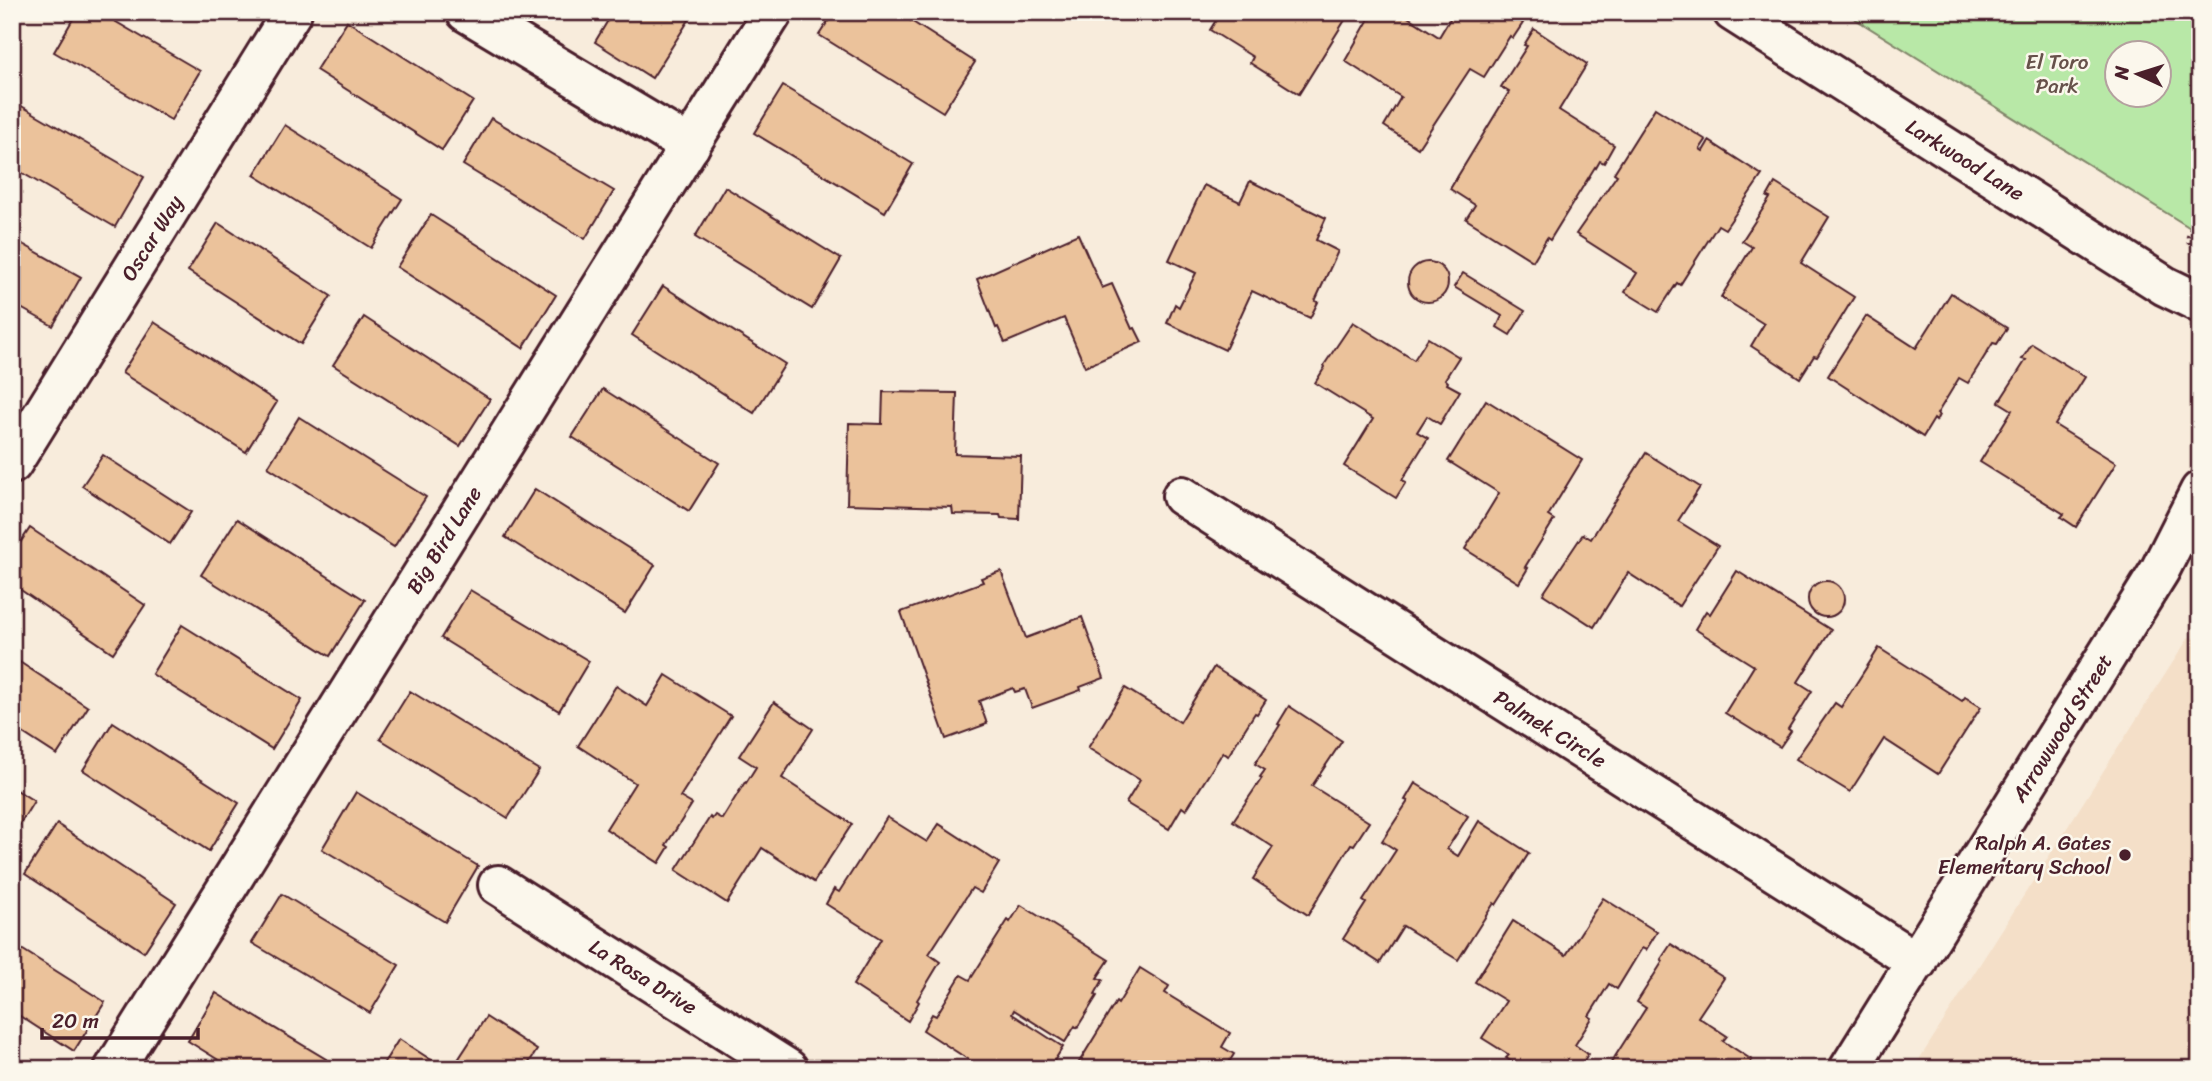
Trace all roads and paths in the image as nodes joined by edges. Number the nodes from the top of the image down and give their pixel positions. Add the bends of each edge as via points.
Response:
1 (292, 12) edge
2 (466, 12) edge
3 (774, 12) edge
4 (1733, 12) edge
5 (690, 146) junction
6 (2200, 303) edge
7 (12, 464) edge
8 (2200, 491) edge
9 (1182, 496) dead end
10 (498, 885) dead end
11 (1917, 962) junction
12 (114, 1069) edge
13 (788, 1069) edge
14 (1849, 1069) edge

1 - 7 street, Oscar Way
2 - 5 street
3 - 5 street, Big Bird Lane
4 - 6 street, Larkwood Lane via 2165,286
5 - 12 street, Big Bird Lane
8 - 11 street, Arrowwood Street via 2160,570
9 - 11 street, Palmek Circle
10 - 13 street, La Rosa Drive
11 - 14 street, Arrowwood Street

